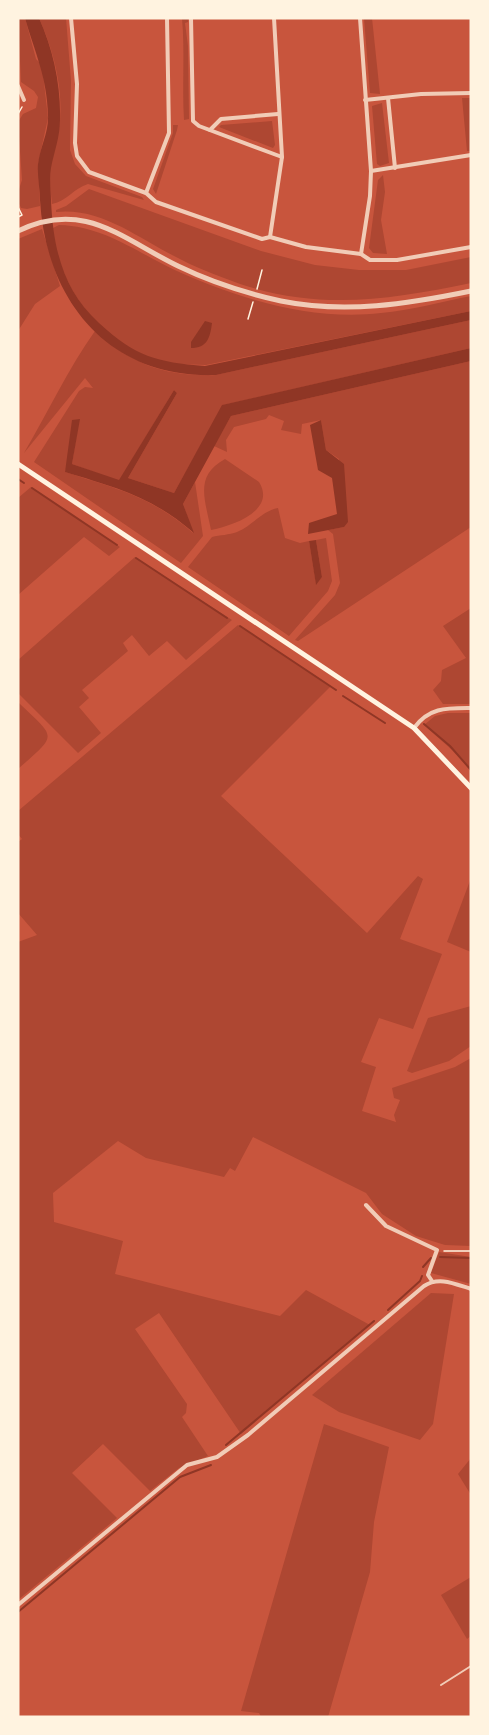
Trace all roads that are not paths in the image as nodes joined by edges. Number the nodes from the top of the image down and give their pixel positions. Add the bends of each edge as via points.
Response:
1 (71, 18) edge
2 (167, 18) edge
3 (191, 18) edge
4 (274, 18) edge
5 (360, 18) edge
6 (18, 86) edge
7 (471, 93) edge
8 (388, 98) junction
9 (24, 100) road end
10 (365, 100) junction
11 (278, 114) junction
12 (210, 130) junction
13 (471, 155) edge
14 (282, 157) junction
15 (395, 168) junction
16 (371, 171) junction
17 (146, 193) junction
18 (18, 231) edge
19 (270, 237) junction
20 (471, 247) edge
21 (360, 254) junction
22 (471, 291) edge
23 (18, 465) edge
24 (471, 708) edge
25 (414, 728) junction
26 (471, 788) edge
27 (366, 1205) dead end
28 (432, 1281) junction
29 (471, 1289) edge
30 (18, 1605) edge
31 (471, 1666) edge
32 (441, 1685) dead end

1 - 17 street via 77,84 77,156 88,172
2 - 17 street via 169,133
3 - 12 street via 193,121
4 - 11 street
5 - 10 street
6 - 9 street
7 - 8 street
8 - 10 street
8 - 15 street
10 - 16 street
11 - 12 street via 221,119
11 - 14 street
12 - 14 street
13 - 15 street
14 - 19 street
15 - 16 street
16 - 21 street
17 - 19 street via 156,202 259,238
18 - 22 street via 58,219 97,223 223,286 284,302 367,307
19 - 21 street via 306,247
20 - 21 street via 397,260 370,260
23 - 25 main road
24 - 25 street via 435,710
25 - 26 main road
27 - 28 street via 386,1226 437,1250 428,1275
28 - 29 street
28 - 30 street via 248,1435 217,1457 187,1465
31 - 32 lane

